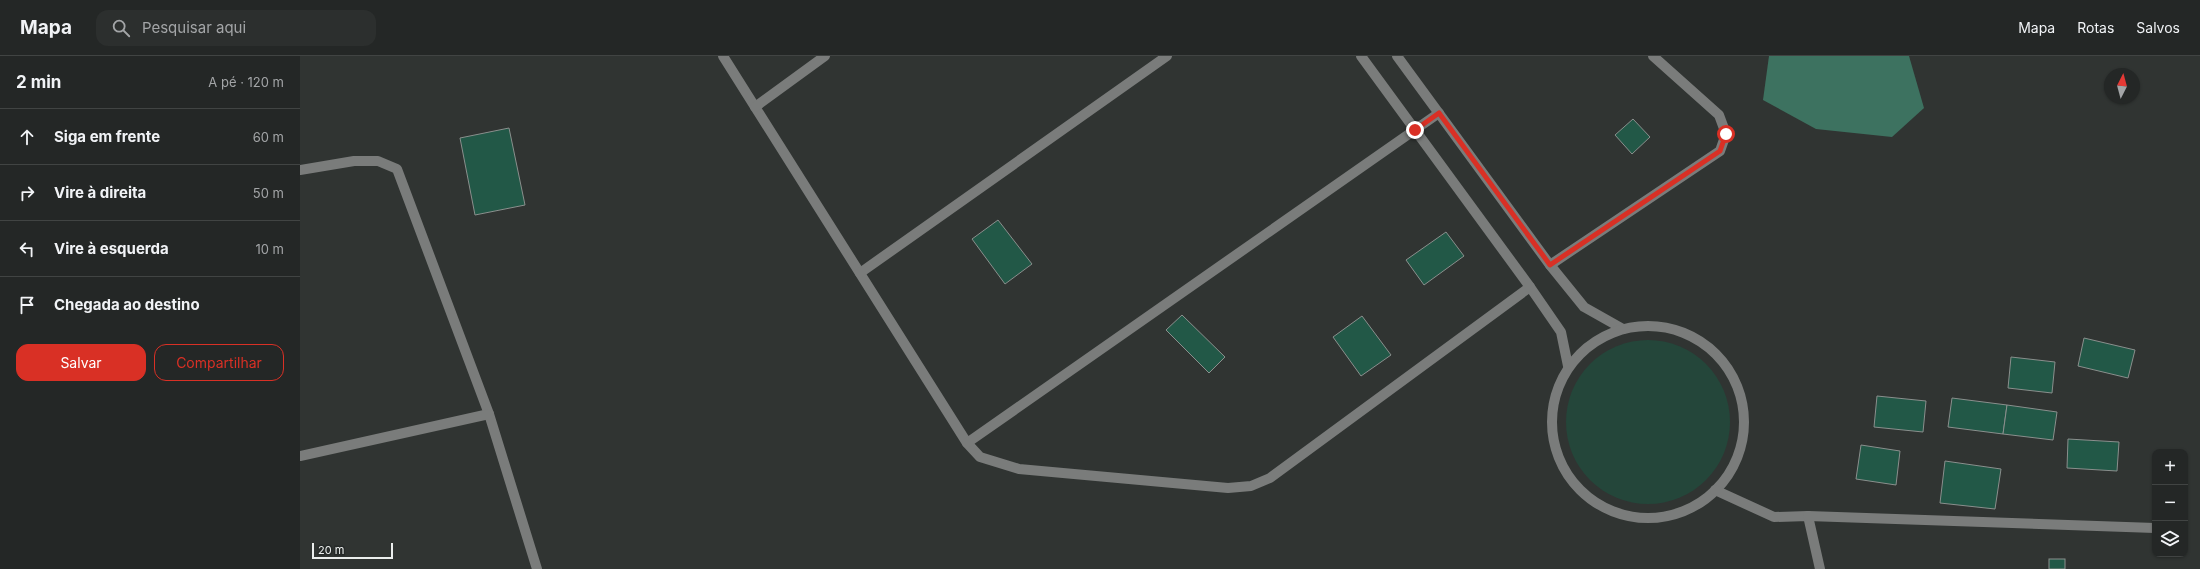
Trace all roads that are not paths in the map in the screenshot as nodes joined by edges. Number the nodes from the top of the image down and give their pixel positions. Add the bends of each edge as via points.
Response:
1 (724, 56) edge
2 (826, 56) edge
3 (1167, 56) edge
4 (1361, 56) edge
5 (1398, 56) edge
6 (1653, 56) edge
7 (755, 106) junction
8 (1439, 113) junction
9 (1415, 130) junction
10 (300, 170) edge
11 (1550, 265) junction
12 (860, 273) junction
13 (1530, 287) junction
14 (1623, 329) junction
15 (1568, 366) junction
16 (490, 414) junction
17 (967, 443) junction
18 (300, 456) edge
19 (1715, 490) junction
20 (1808, 516) junction
21 (2152, 528) edge
22 (537, 569) edge
23 (1820, 569) edge

1 - 7 street
2 - 7 street
3 - 12 street
4 - 9 street
5 - 8 street
6 - 11 street via 1719,115 1726,134 1720,151
7 - 12 street
8 - 9 street
8 - 11 street
9 - 13 street
9 - 17 street
10 - 16 street via 354,161 378,161 397,169
11 - 14 street via 1584,307
12 - 17 street
13 - 15 street via 1561,332
13 - 17 street via 1270,478 1251,486 1228,488 1019,469 980,457
14 - 15 street via 1592,343
14 - 19 street via 1656,326 1689,335 1716,354 1736,382 1744,414 1741,448 1727,478
15 - 19 street via 1554,397 1551,430 1559,463 1579,490 1606,509 1639,518 1673,515 1703,502
16 - 18 street
16 - 22 street
19 - 20 street via 1774,517
20 - 21 street
20 - 23 street

